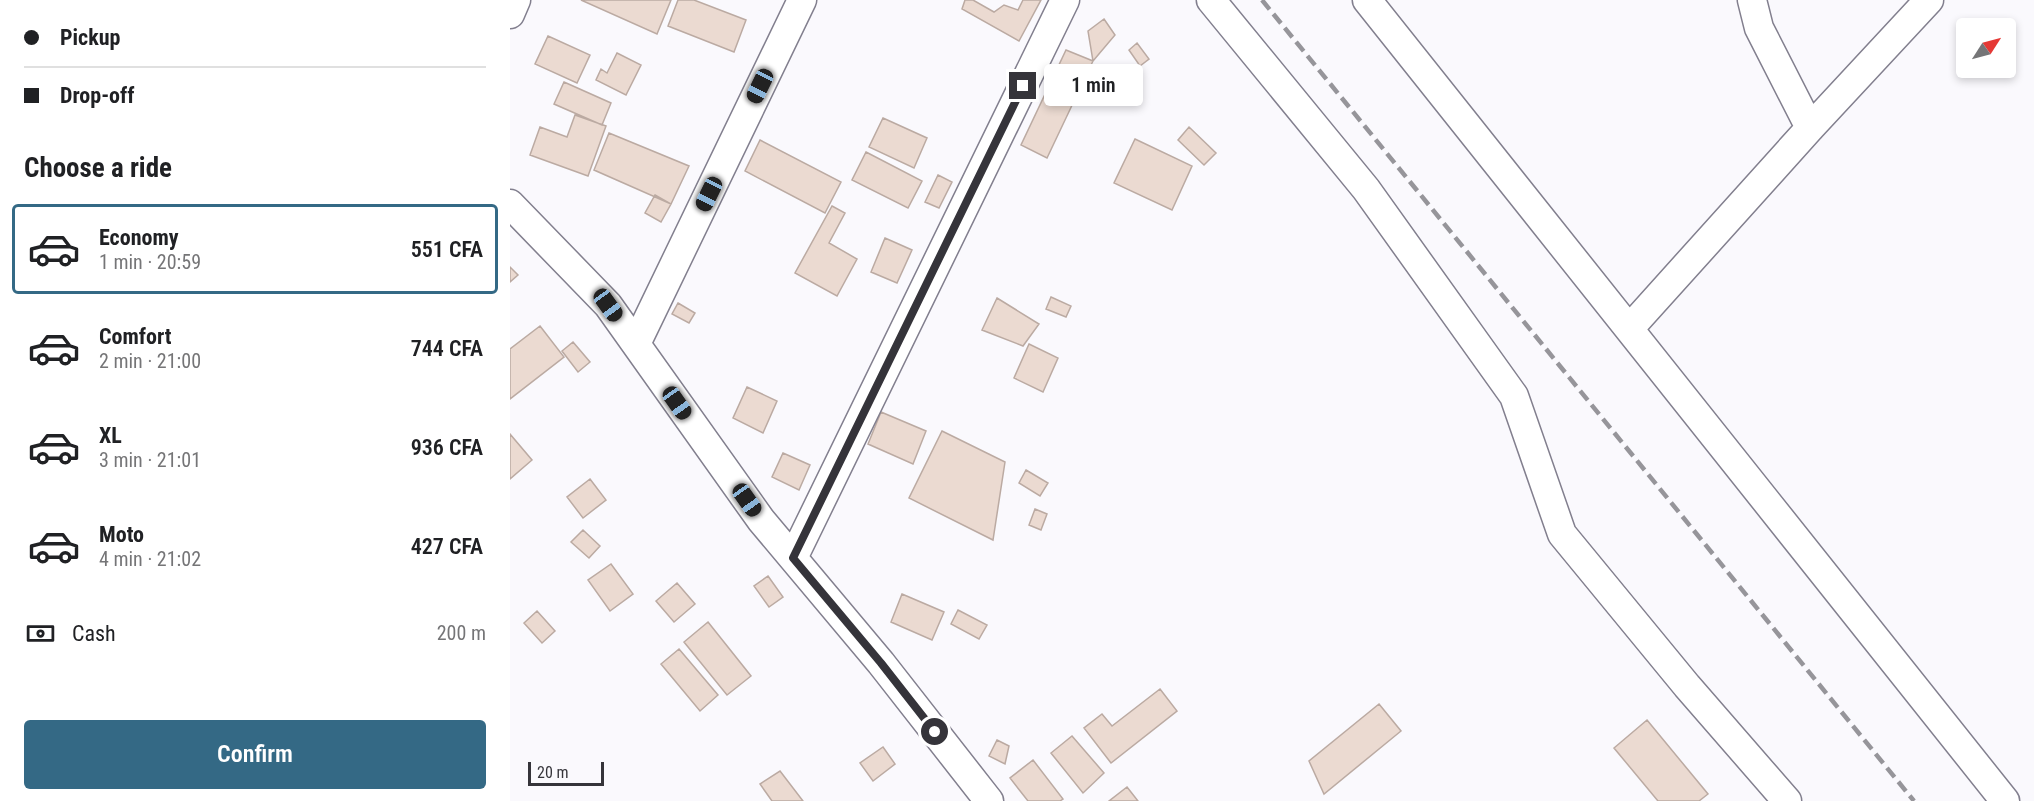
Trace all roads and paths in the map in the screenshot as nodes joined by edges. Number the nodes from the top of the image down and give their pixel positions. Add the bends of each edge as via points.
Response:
1 (516, 0) edge
2 (802, 0) edge
3 (1065, 0) edge
4 (1211, 0) edge
5 (1367, 0) edge
6 (1752, 0) edge
7 (1929, 0) edge
8 (510, 14) edge
9 (1810, 128) junction
10 (510, 204) edge
11 (1629, 329) junction
12 (636, 344) junction
13 (793, 558) junction
14 (988, 801) edge
15 (1787, 801) edge
16 (2005, 801) edge

1 - 8 street
2 - 12 street
3 - 13 street
4 - 15 street via 1366,189 1514,396 1562,534
5 - 11 street
6 - 9 street via 1759,28
7 - 9 street
9 - 11 street
10 - 12 street via 608,305
11 - 16 street
12 - 13 street via 760,520
13 - 14 street

